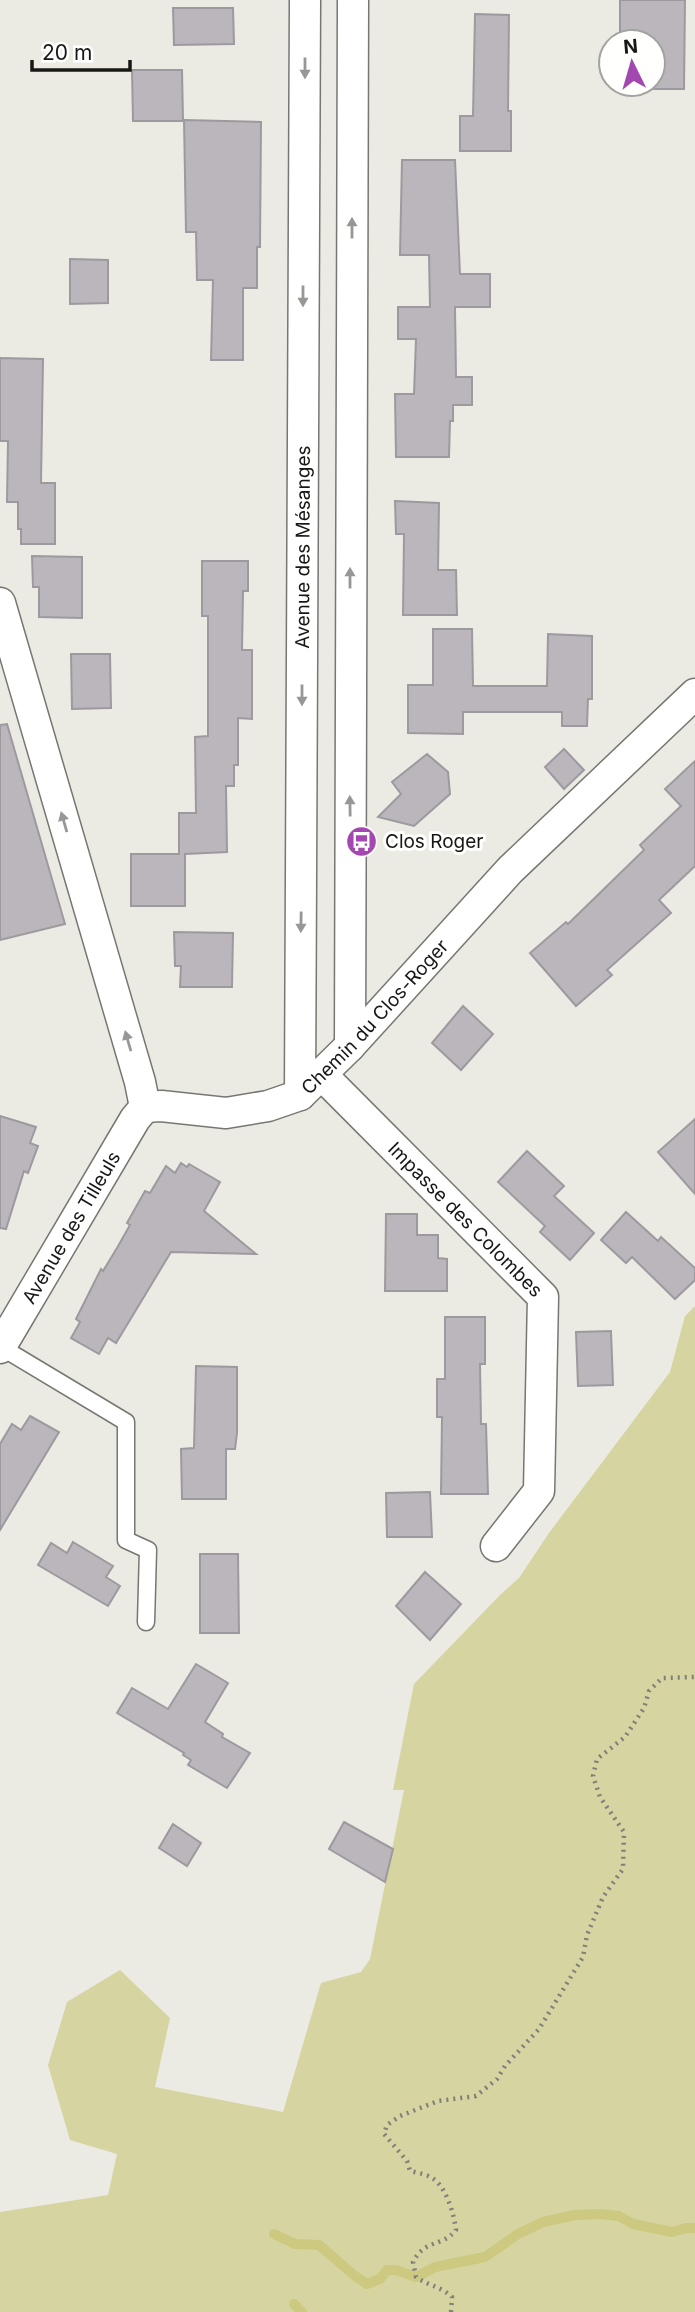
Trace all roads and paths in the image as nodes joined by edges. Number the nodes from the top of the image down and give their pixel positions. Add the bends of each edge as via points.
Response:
1 (305, 0) edge
2 (353, 0) edge
3 (0, 603) edge
4 (695, 694) edge
5 (350, 1045) junction
6 (321, 1074) junction
7 (300, 1095) junction
8 (145, 1107) junction
9 (0, 1348) edge
10 (496, 1546) dead end
11 (146, 1622) dead end
12 (695, 1677) edge
13 (451, 2312) edge

1 -> 7 street, Avenue des Mésanges
5 -> 2 street
8 -> 3 street
4 - 5 street, Chemin du Clos-Roger via 510,870
5 - 6 street, Chemin du Clos-Roger
6 - 7 street, Chemin du Clos-Roger
6 - 10 street, Impasse des Colombes via 543,1297 539,1490
7 - 8 street, Chemin du Clos-Roger via 226,1113
8 - 9 street, Avenue des Tilleuls
9 - 11 lane via 126,1422 126,1540 148,1550
12 - 13 path via 662,1678 649,1691 645,1708 625,1737 597,1759 593,1776 600,1797 624,1832 623,1869 603,1897 583,1957 539,2029 477,2096 438,2101 387,2125 384,2134 410,2171 440,2183 455,2223 452,2235 420,2249 413,2262 416,2277 441,2286 452,2297

